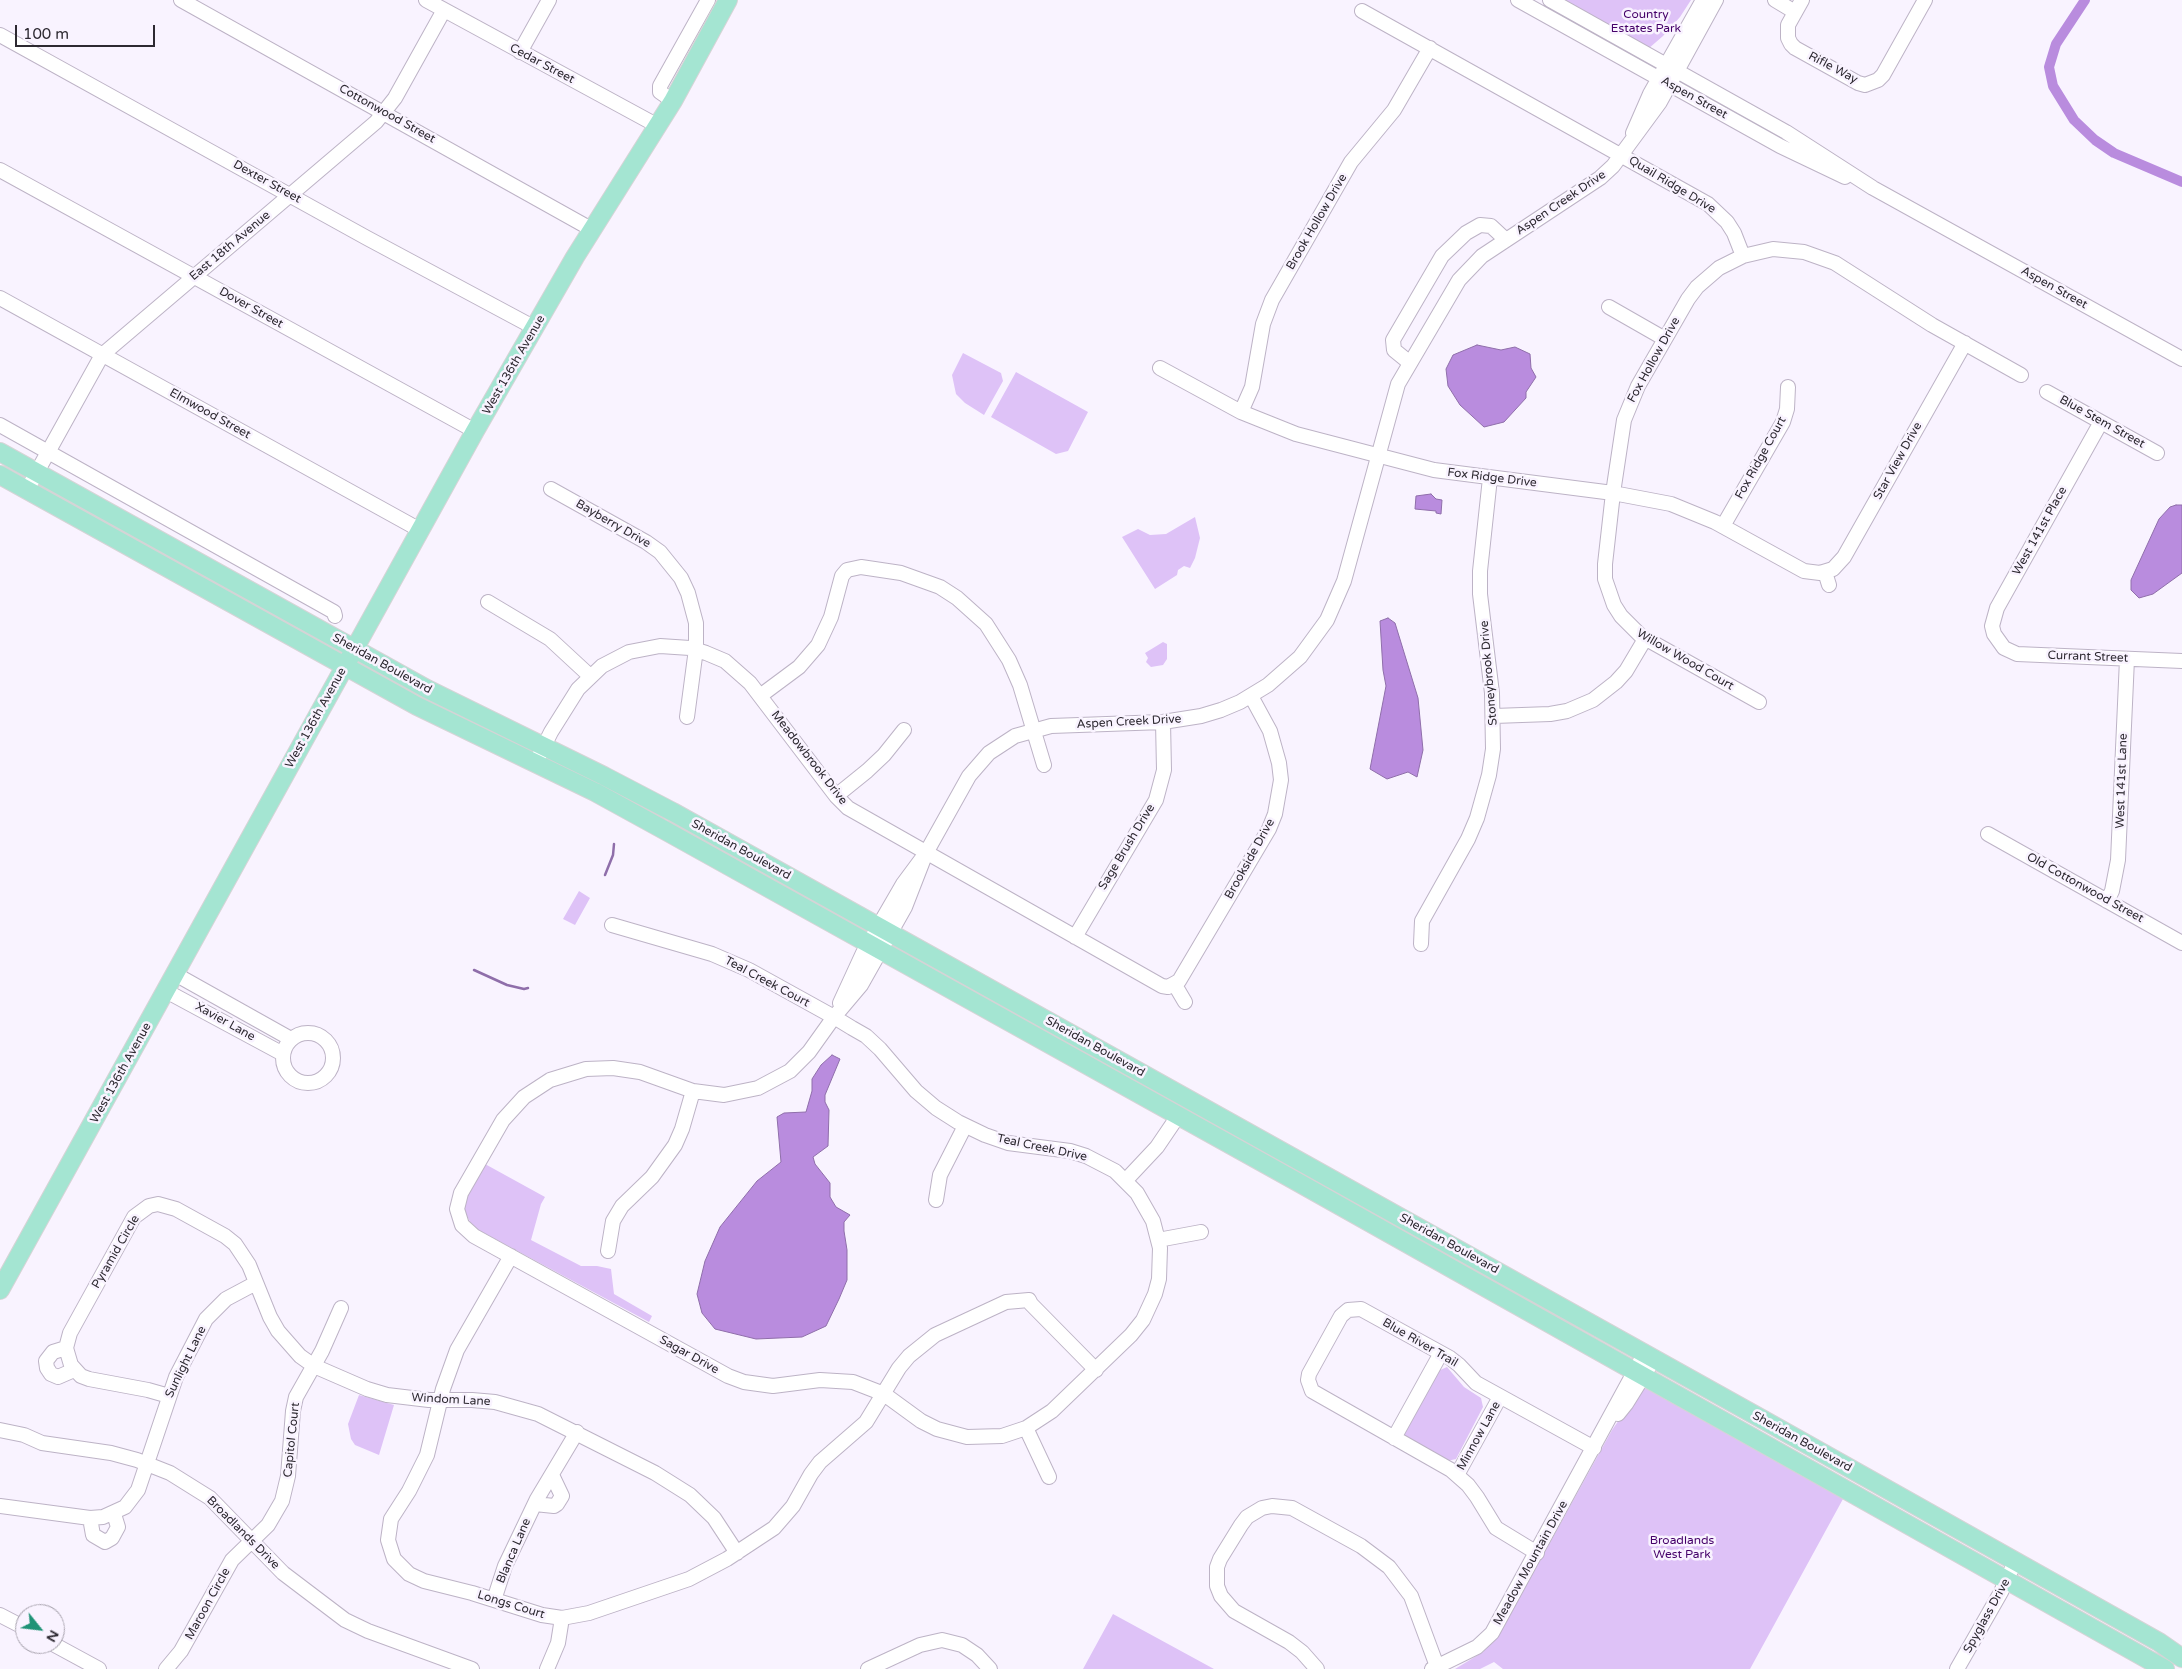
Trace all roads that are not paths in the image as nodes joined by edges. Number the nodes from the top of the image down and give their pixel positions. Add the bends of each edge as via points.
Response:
1 (182, 0) edge
2 (426, 0) edge
3 (549, 0) edge
4 (708, 0) edge
5 (728, 0) edge
6 (1518, 0) edge
7 (1550, 0) edge
8 (1703, 0) edge
9 (1716, 0) edge
10 (1775, 0) edge
11 (1925, 0) edge
12 (1799, 6) edge
13 (444, 10) junction
14 (1362, 11) dead end
15 (0, 35) edge
16 (1430, 48) junction
17 (520, 52) junction
18 (1672, 68) junction
19 (1664, 82) junction
20 (673, 101) junction
21 (385, 112) junction
22 (658, 126) junction
23 (1621, 155) junction
24 (0, 170) edge
25 (1873, 188) junction
26 (290, 195) junction
27 (592, 229) junction
28 (1506, 240) junction
29 (1743, 256) junction
30 (193, 277) junction
31 (0, 298) edge
32 (1609, 307) dead end
33 (535, 328) junction
34 (1665, 339) junction
35 (1965, 343) junction
36 (102, 355) junction
37 (2182, 359) edge
38 (1410, 364) junction
39 (1160, 368) dead end
40 (2021, 375) dead end
41 (1788, 387) dead end
42 (2047, 392) dead end
43 (1241, 412) junction
44 (2101, 422) junction
45 (0, 425) edge
46 (475, 431) junction
47 (0, 452) edge
48 (48, 452) junction
49 (2157, 453) dead end
50 (1378, 456) junction
51 (36, 472) junction
52 (0, 475) edge
53 (1490, 478) junction
54 (550, 489) dead end
55 (27, 490) junction
56 (1613, 493) junction
57 (1723, 526) junction
58 (420, 530) junction
59 (1827, 579) joint
60 (488, 602) dead end
61 (335, 616) dead end
62 (1645, 638) junction
63 (1998, 642) joint
64 (355, 648) junction
65 (696, 649) junction
66 (2127, 659) junction
67 (2182, 661) edge
68 (345, 667) junction
69 (590, 676) junction
70 (760, 696) junction
71 (1251, 696) junction
72 (1759, 702) dead end
73 (1494, 716) junction
74 (687, 717) dead end
75 (1163, 722) junction
76 (1034, 729) junction
77 (904, 730) dead end
78 (544, 746) junction
79 (535, 764) junction
80 (1044, 765) dead end
81 (836, 796) junction
82 (1988, 834) dead end
83 (926, 853) junction
84 (2107, 901) junction
85 (612, 925) dead end
86 (884, 930) junction
87 (1075, 937) junction
88 (2182, 943) edge
89 (1421, 944) dead end
90 (874, 947) junction
91 (175, 974) junction
92 (1175, 985) junction
93 (166, 991) junction
94 (1184, 1002) dead end
95 (834, 1018) junction
96 (291, 1039) junction
97 (283, 1054) junction
98 (693, 1091) junction
99 (1178, 1116) junction
100 (965, 1126) junction
101 (1126, 1180) junction
102 (936, 1200) dead end
103 (1201, 1232) dead end
104 (1158, 1240) junction
105 (608, 1251) dead end
106 (511, 1256) junction
107 (256, 1283) junction
108 (0, 1290) edge
109 (341, 1308) dead end
110 (66, 1348) junction
111 (1441, 1353) junction
112 (1649, 1357) junction
113 (314, 1366) junction
114 (74, 1370) junction
115 (1096, 1370) junction
116 (1639, 1373) junction
117 (884, 1394) junction
118 (169, 1396) junction
119 (1500, 1397) junction
120 (441, 1400) junction
121 (1026, 1428) junction
122 (0, 1430) edge
123 (577, 1432) junction
124 (1394, 1438) junction
125 (1594, 1448) junction
126 (148, 1464) junction
127 (552, 1475) junction
128 (1457, 1475) junction
129 (1049, 1477) dead end
130 (535, 1504) junction
131 (0, 1506) edge
132 (114, 1514) junction
133 (90, 1518) junction
134 (251, 1540) junction
135 (737, 1553) junction
136 (1537, 1553) junction
137 (2015, 1562) junction
138 (2007, 1580) junction
139 (494, 1600) junction
140 (0, 1615) edge
141 (562, 1618) junction
142 (15, 1623) edge
143 (65, 1651) edge
144 (2182, 1658) edge
145 (1436, 1668) edge
146 (99, 1669) edge
147 (166, 1669) edge
148 (472, 1669) edge
149 (547, 1669) edge
150 (868, 1669) edge
151 (990, 1669) edge
152 (1317, 1669) edge
153 (1958, 1669) edge
154 (2165, 1669) edge

1 - 21 street, Cottonwood Street
2 - 13 street, Cedar Street
3 - 17 street
4 - 20 street via 660,86 660,92
5 - 20 main road, West 136th Avenue
6 - 19 street, Aspen Street
7 - 18 street, Aspen Street
8 - 18 street
9 - 18 street
10 - 12 street, Rifle Way
11 - 12 street, Rifle Way via 1883,75 1866,85 1791,44 1787,32
13 - 17 street, Cedar Street
13 - 21 street, East 18th Avenue
14 - 16 street, Quail Ridge Drive
15 - 26 street, Dexter Street
16 - 23 street, Quail Ridge Drive
16 - 43 street, Brook Hollow Drive via 1394,110 1351,162 1272,300 1263,324 1252,387
17 - 22 street, Cedar Street
18 - 19 street, Aspen Creek Drive
18 - 25 street, Aspen Street via 1786,132
19 - 23 street, Aspen Creek Drive via 1651,116
19 - 25 street, Aspen Street via 1780,146
20 - 22 main road, West 136th Avenue
21 - 26 street, East 18th Avenue
21 - 27 street, Cottonwood Street
22 - 27 main road, West 136th Avenue
23 - 28 street, Aspen Creek Drive via 1600,178
23 - 29 street, Quail Ridge Drive via 1718,212 1734,233
24 - 30 street, Dover Street
25 - 37 street, Aspen Street
26 - 30 street, East 18th Avenue
26 - 33 street, Dexter Street
27 - 33 main road, West 136th Avenue
28 - 38 street, Aspen Creek Drive via 1482,256 1460,280
28 - 38 street, Aspen Creek Drive via 1491,226 1480,225 1466,232 1442,256 1393,340 1394,350
29 - 34 street, Fox Hollow Drive via 1719,268 1697,287
29 - 35 street via 1758,251 1789,249 1819,256
30 - 36 street, East 18th Avenue
30 - 46 street, Dover Street
31 - 36 street, Elmwood Street
32 - 34 street
33 - 46 main road, West 136th Avenue
34 - 56 street, Fox Hollow Drive via 1638,386 1624,420
35 - 40 street
35 - 59 street, Star View Drive via 1844,557
36 - 48 street, East 18th Avenue
36 - 58 street, Elmwood Street
38 - 50 street, Aspen Creek Drive via 1395,392
39 - 43 street, Fox Ridge Drive
41 - 57 street, Fox Ridge Court via 1783,422
42 - 44 street, Blue Stem Street
43 - 50 street, Fox Ridge Drive via 1296,434
44 - 49 street, Blue Stem Street
44 - 63 street, West 141st Place via 1997,608 1992,626
45 - 48 street, Sheridan Boulevard
46 - 58 main road, West 136th Avenue
47 - 51 main road, Sheridan Boulevard
48 - 51 street, East 18th Avenue
48 - 61 street, Sheridan Boulevard via 334,612
50 - 53 street, Fox Ridge Drive via 1434,470
50 - 71 street, Aspen Creek Drive via 1344,581 1327,620 1300,657
51 - 55 street, East 18th Avenue
51 - 64 main road, Sheridan Boulevard
52 - 55 main road, Sheridan Boulevard
53 - 56 street, Fox Ridge Drive
53 - 73 street, Stoneybrook Drive via 1480,594
54 - 65 street, Bayberry Drive via 646,542 670,564 681,578 693,608
55 - 68 main road, Sheridan Boulevard
56 - 57 street, Fox Ridge Drive via 1671,504
56 - 62 street, Willow Wood Court via 1605,564 1607,585 1621,616
57 - 59 street, Fox Ridge Drive via 1804,571
58 - 64 main road, West 136th Avenue
60 - 69 street via 550,639
62 - 72 street, Willow Wood Court
62 - 73 street via 1616,682 1593,700 1550,714
63 - 66 street, Currant Street via 2017,654
64 - 68 main road, West 136th Avenue
64 - 78 main road, Sheridan Boulevard via 456,704
65 - 69 street, Meadowbrook Drive via 675,646 644,648 617,657
65 - 70 street, Meadowbrook Drive via 739,672
65 - 74 street, Bayberry Drive
66 - 67 street, Currant Street
66 - 84 street, West 141st Lane via 2118,860
68 - 79 main road, Sheridan Boulevard via 442,720
68 - 91 main road, West 136th Avenue
69 - 78 street, Meadowbrook Drive via 578,689
70 - 76 street via 808,657 825,631 842,576 848,570 875,568 921,579 947,592 973,611 996,638 1009,660
70 - 81 street, Meadowbrook Drive
71 - 75 street, Aspen Creek Drive via 1221,710
71 - 92 street, Brookside Drive via 1270,731 1280,763 1281,780 1275,814
73 - 89 street, Stoneybrook Drive via 1493,749 1484,797 1468,839 1422,921
75 - 76 street, Aspen Creek Drive
75 - 87 street, Sage Brush Drive via 1164,770 1156,800
76 - 80 street
76 - 83 street, Aspen Creek Drive via 1002,744 978,764
77 - 81 street via 873,766
78 - 79 street, Meadowbrook Drive
78 - 86 main road, Sheridan Boulevard via 673,812
79 - 90 main road, Sheridan Boulevard via 603,797
81 - 83 street, Meadowbrook Drive via 861,817
82 - 84 street, Old Cottonwood Street
83 - 86 street, Aspen Creek Drive via 903,884
83 - 87 street, Meadowbrook Drive
84 - 88 street, Old Cottonwood Street
85 - 95 street, Teal Creek Court via 733,962
86 - 90 street, Aspen Creek Drive
86 - 112 main road, Sheridan Boulevard
87 - 92 street, Meadowbrook Drive via 1162,986
90 - 95 street, Aspen Creek Drive via 848,983
90 - 99 main road, Sheridan Boulevard
91 - 93 main road, West 136th Avenue
91 - 96 street, Xavier Lane
92 - 94 street
93 - 97 street, Xavier Lane
93 - 108 main road, West 136th Avenue
95 - 98 street, Aspen Creek Drive via 798,1065 772,1082 732,1094
95 - 100 street, Teal Creek Drive via 870,1040 916,1091
96 - 97 street
96 - 97 street via 314,1033 328,1042 334,1057 329,1073 315,1083 296,1080 286,1069
98 - 105 street via 674,1145 658,1170 622,1206 612,1221
98 - 106 street, Aspen Creek Drive via 640,1072 614,1068 586,1069 550,1080 524,1097 498,1128 461,1193 453,1220
99 - 101 street via 1157,1148
99 - 116 main road, Sheridan Boulevard
100 - 101 street, Teal Creek Drive via 1008,1142 1086,1156 1101,1162
100 - 102 street via 940,1175
101 - 104 street, Teal Creek Drive via 1146,1206
103 - 104 street
104 - 115 street, Teal Creek Drive via 1159,1278 1150,1306 1131,1335
106 - 117 street, Sagar Drive via 736,1379 773,1386 836,1380 853,1382
106 - 120 street, Longs Court via 457,1350
107 - 110 street, Pyramid Circle via 243,1254 225,1236 166,1205 149,1206 134,1217 70,1333
107 - 113 street, Windom Lane via 278,1331
107 - 118 street, Sunlight Lane via 226,1298 206,1319
109 - 113 street, Capitol Court
110 - 114 street
110 - 114 street via 52,1352 46,1361 47,1368 58,1377
111 - 119 street, Blue River Trail
111 - 124 street
111 - 124 street, Blue River Trail via 1361,1309 1343,1309 1309,1374 1308,1393
112 - 116 street, Meadow Mountain Drive
112 - 137 main road, Sheridan Boulevard
113 - 120 street, Windom Lane via 367,1390 408,1399
113 - 134 street, Capitol Court via 301,1386 293,1411 288,1476 282,1501 268,1524
114 - 118 street via 89,1380
115 - 117 street via 1029,1300 1014,1301 935,1335 922,1344 899,1368
115 - 121 street via 1052,1411
116 - 125 street, Meadow Mountain Drive
116 - 138 main road, Sheridan Boulevard
117 - 121 street via 922,1421 952,1434 984,1438
117 - 135 street, Longs Court via 860,1428 820,1462 785,1517
118 - 126 street, Sunlight Lane
119 - 125 street, Blue River Trail
119 - 128 street, Minnow Lane
120 - 123 street, Windom Lane via 472,1400 517,1407
120 - 139 street, Longs Court via 427,1454 391,1519 388,1530 390,1550 400,1567 424,1581
121 - 129 street
122 - 126 street, Broadlands Drive via 42,1443 111,1454
123 - 127 street, Blanca Lane
123 - 135 street, Windom Lane via 690,1495 714,1518
124 - 128 street, Blue River Trail
125 - 136 street, Meadow Mountain Drive
126 - 132 street via 133,1499
126 - 134 street, Broadlands Drive via 170,1473 210,1498
127 - 130 street, Blanca Lane
127 - 130 street, Blanca Lane via 562,1496 554,1506
128 - 136 street, Blue River Trail via 1477,1497 1496,1528
130 - 139 street, Blanca Lane via 505,1566
131 - 133 street
132 - 133 street
132 - 133 street via 118,1527 112,1538 105,1542 94,1535
134 - 147 street, Maroon Circle via 232,1560 182,1651
134 - 148 street, Broadlands Drive via 299,1586 345,1620
135 - 141 street, Longs Court via 689,1579 589,1613
136 - 145 street, Meadow Mountain Drive via 1486,1640
137 - 138 street, Spyglass Drive
137 - 144 main road, Sheridan Boulevard
138 - 153 street, Spyglass Drive
138 - 154 main road, Sheridan Boulevard
139 - 141 street, Longs Court
140 - 142 street
141 - 149 street via 558,1643
143 - 146 street
145 - 152 street via 1411,1596 1376,1556 1292,1508 1253,1506 1220,1559 1212,1587 1234,1611 1289,1642
150 - 151 street via 920,1645 942,1640 962,1645

